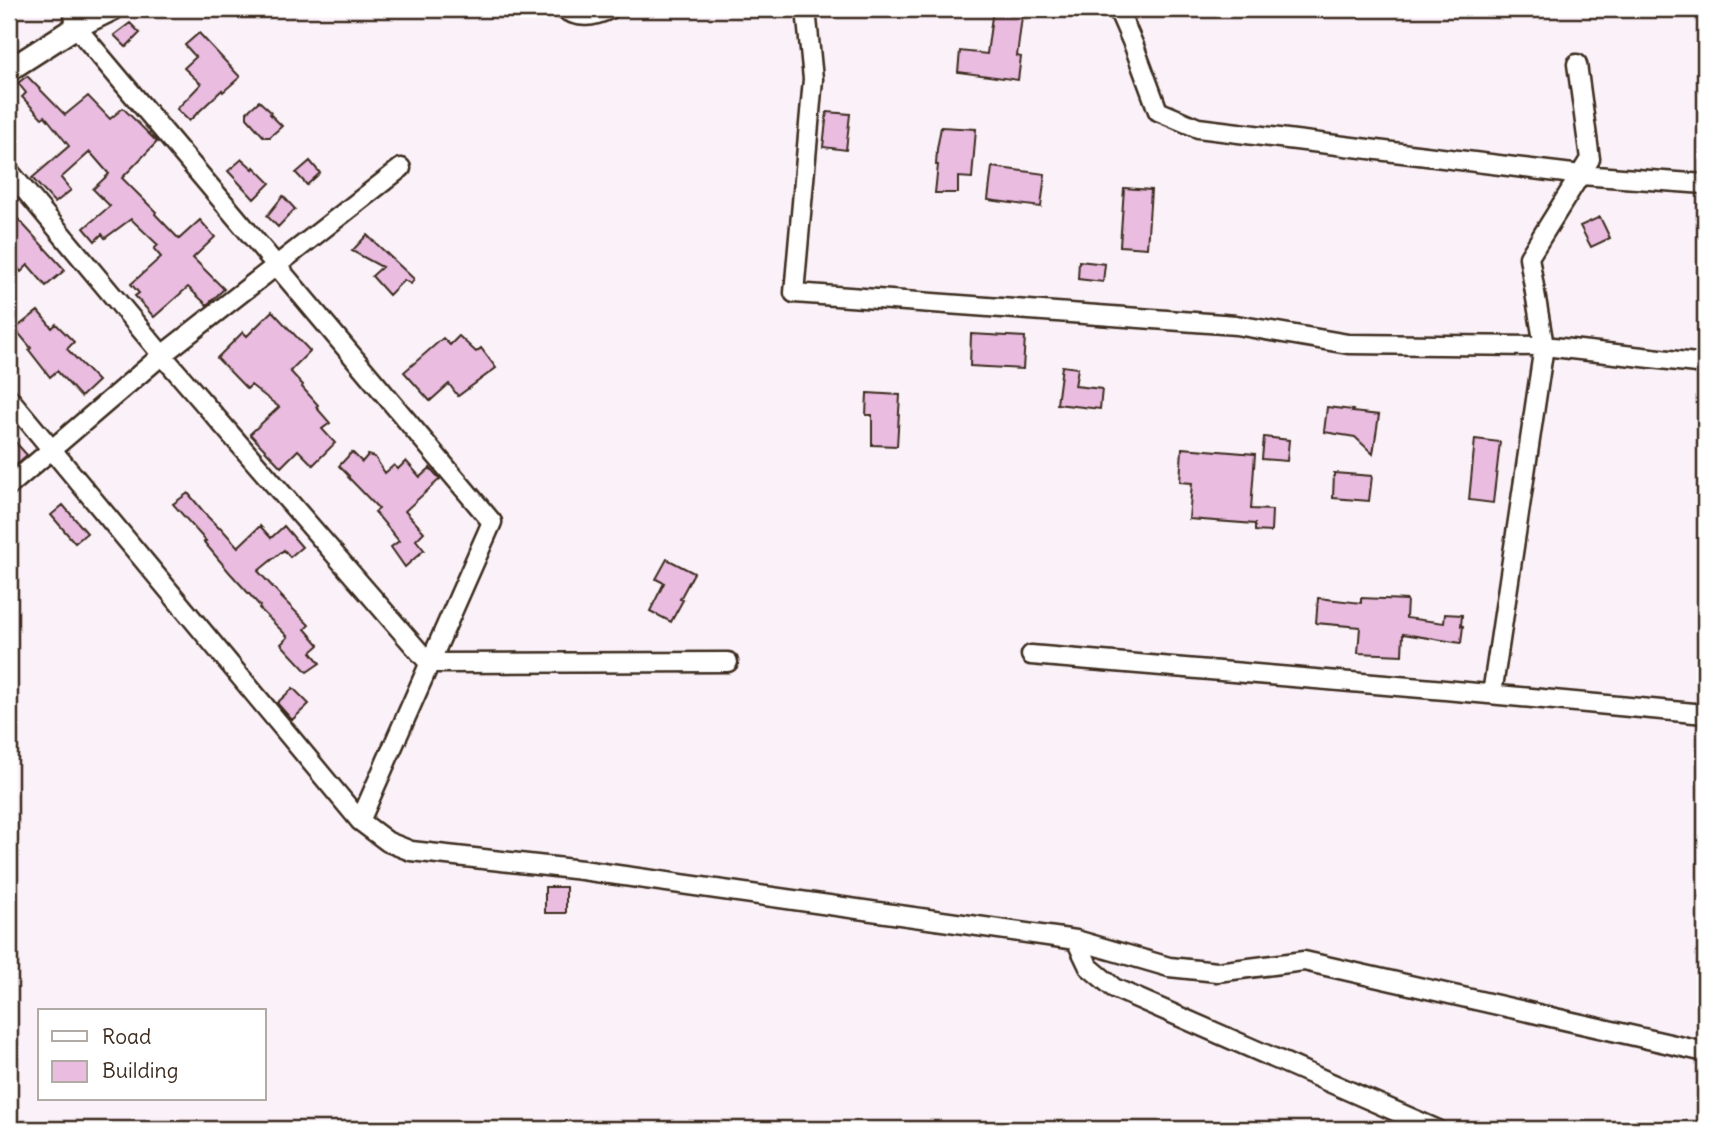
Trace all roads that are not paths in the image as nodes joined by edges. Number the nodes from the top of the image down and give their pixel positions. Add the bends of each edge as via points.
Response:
1 (113, 9) edge
2 (563, 9) edge
3 (610, 9) edge
4 (806, 9) edge
5 (1118, 9) edge
6 (74, 18) edge
7 (1577, 64) dead end
8 (9, 70) edge
9 (401, 168) dead end
10 (9, 171) edge
11 (1581, 174) junction
12 (1705, 184) edge
13 (276, 265) junction
14 (1544, 346) junction
15 (162, 355) junction
16 (1705, 364) edge
17 (9, 398) edge
18 (52, 449) junction
19 (9, 486) edge
20 (1031, 655) dead end
21 (728, 662) dead end
22 (429, 663) junction
23 (1492, 694) junction
24 (1705, 714) edge
25 (360, 821) junction
26 (1076, 940) junction
27 (1705, 1052) edge
28 (1436, 1129) edge

1 - 6 street
2 - 3 street via 591,16
4 - 14 street via 813,79 794,293 1236,325 1348,344
5 - 11 street via 1158,111 1198,128
6 - 8 street
6 - 13 street
7 - 11 street via 1590,159
9 - 13 street
10 - 15 street
11 - 12 street
11 - 14 street via 1529,257
13 - 15 street
13 - 22 street via 492,522
14 - 16 street
14 - 23 street
15 - 18 street
15 - 22 street
17 - 18 street
18 - 19 street
18 - 25 street
20 - 23 street
21 - 22 street
22 - 25 street
23 - 24 street
25 - 26 street via 388,842 411,851 582,870
26 - 27 street via 1170,967 1217,972 1304,961
26 - 28 street via 1089,967 1114,988

